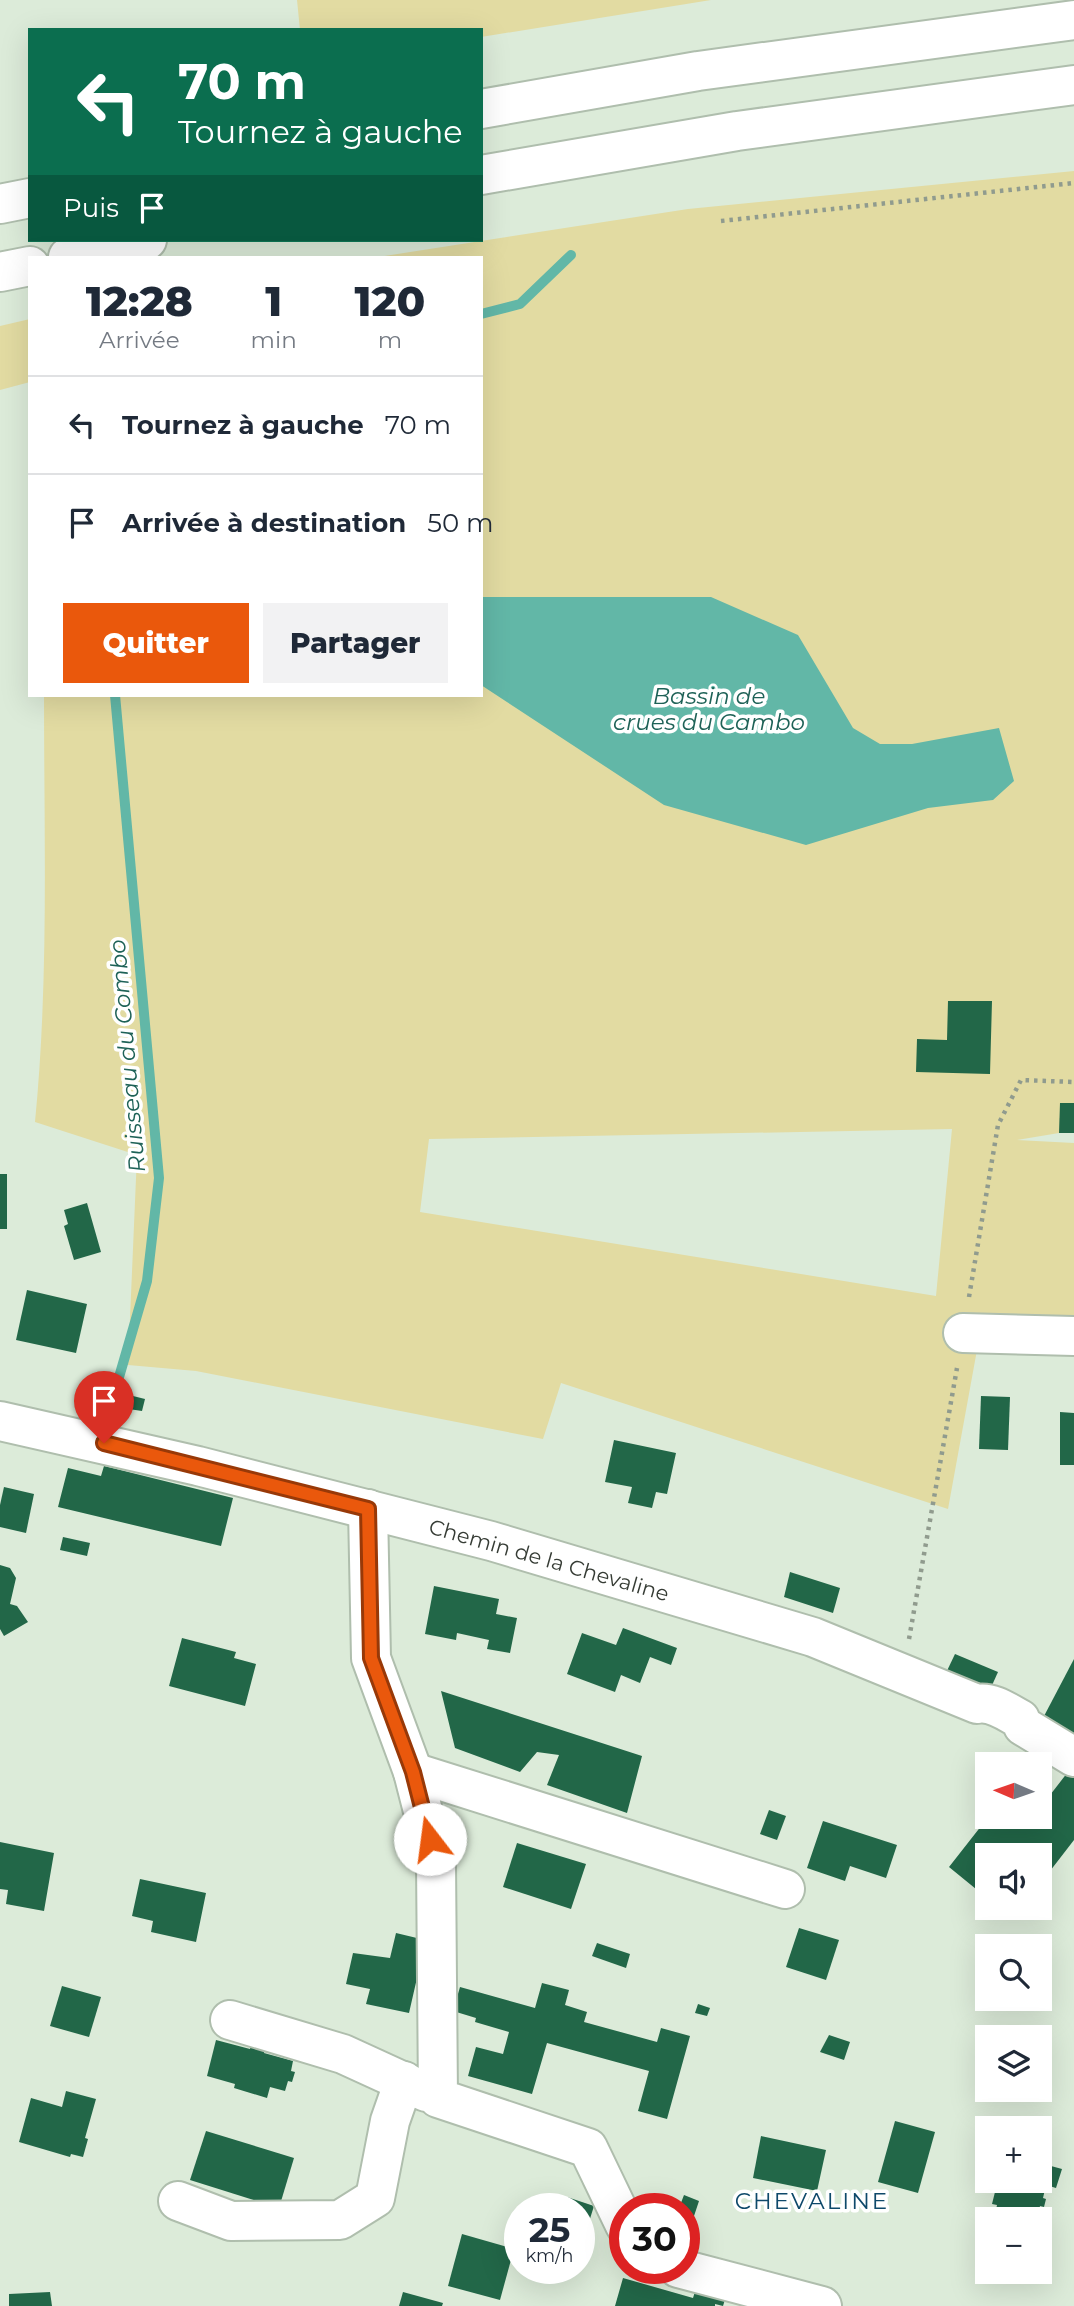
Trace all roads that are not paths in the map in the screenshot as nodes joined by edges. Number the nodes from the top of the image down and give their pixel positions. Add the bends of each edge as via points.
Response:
1 (1074, 20) edge
2 (1074, 85) edge
3 (483, 109) edge
4 (483, 175) edge
5 (28, 198) edge
6 (0, 204) edge
7 (138, 242) edge
8 (73, 256) edge
9 (28, 266) edge
10 (0, 272) edge
11 (963, 1333) dead end
12 (1074, 1336) edge
13 (0, 1421) edge
14 (368, 1509) junction
15 (1074, 1757) edge
16 (413, 1772) junction
17 (785, 1889) dead end
18 (230, 2020) dead end
19 (404, 2081) junction
20 (438, 2098) junction
21 (610, 2193) edge
22 (178, 2201) dead end
23 (700, 2274) edge
24 (822, 2306) edge

1 - 3 main road via 698,71
2 - 4 main road via 737,131
5 - 6 main road
7 - 8 main road
9 - 10 main road
11 - 12 main road
13 - 14 main road, Chemin de la Chevaline
14 - 15 main road, Chemin de la Chevaline via 813,1637 977,1704 986,1702 1020,1718 1023,1726
14 - 16 main road via 371,1658
16 - 17 main road
16 - 20 main road via 436,1862
18 - 19 main road via 343,2054
19 - 20 main road
19 - 22 main road via 390,2121 375,2198 341,2220 231,2221
20 - 21 main road via 588,2148
23 - 24 main road

